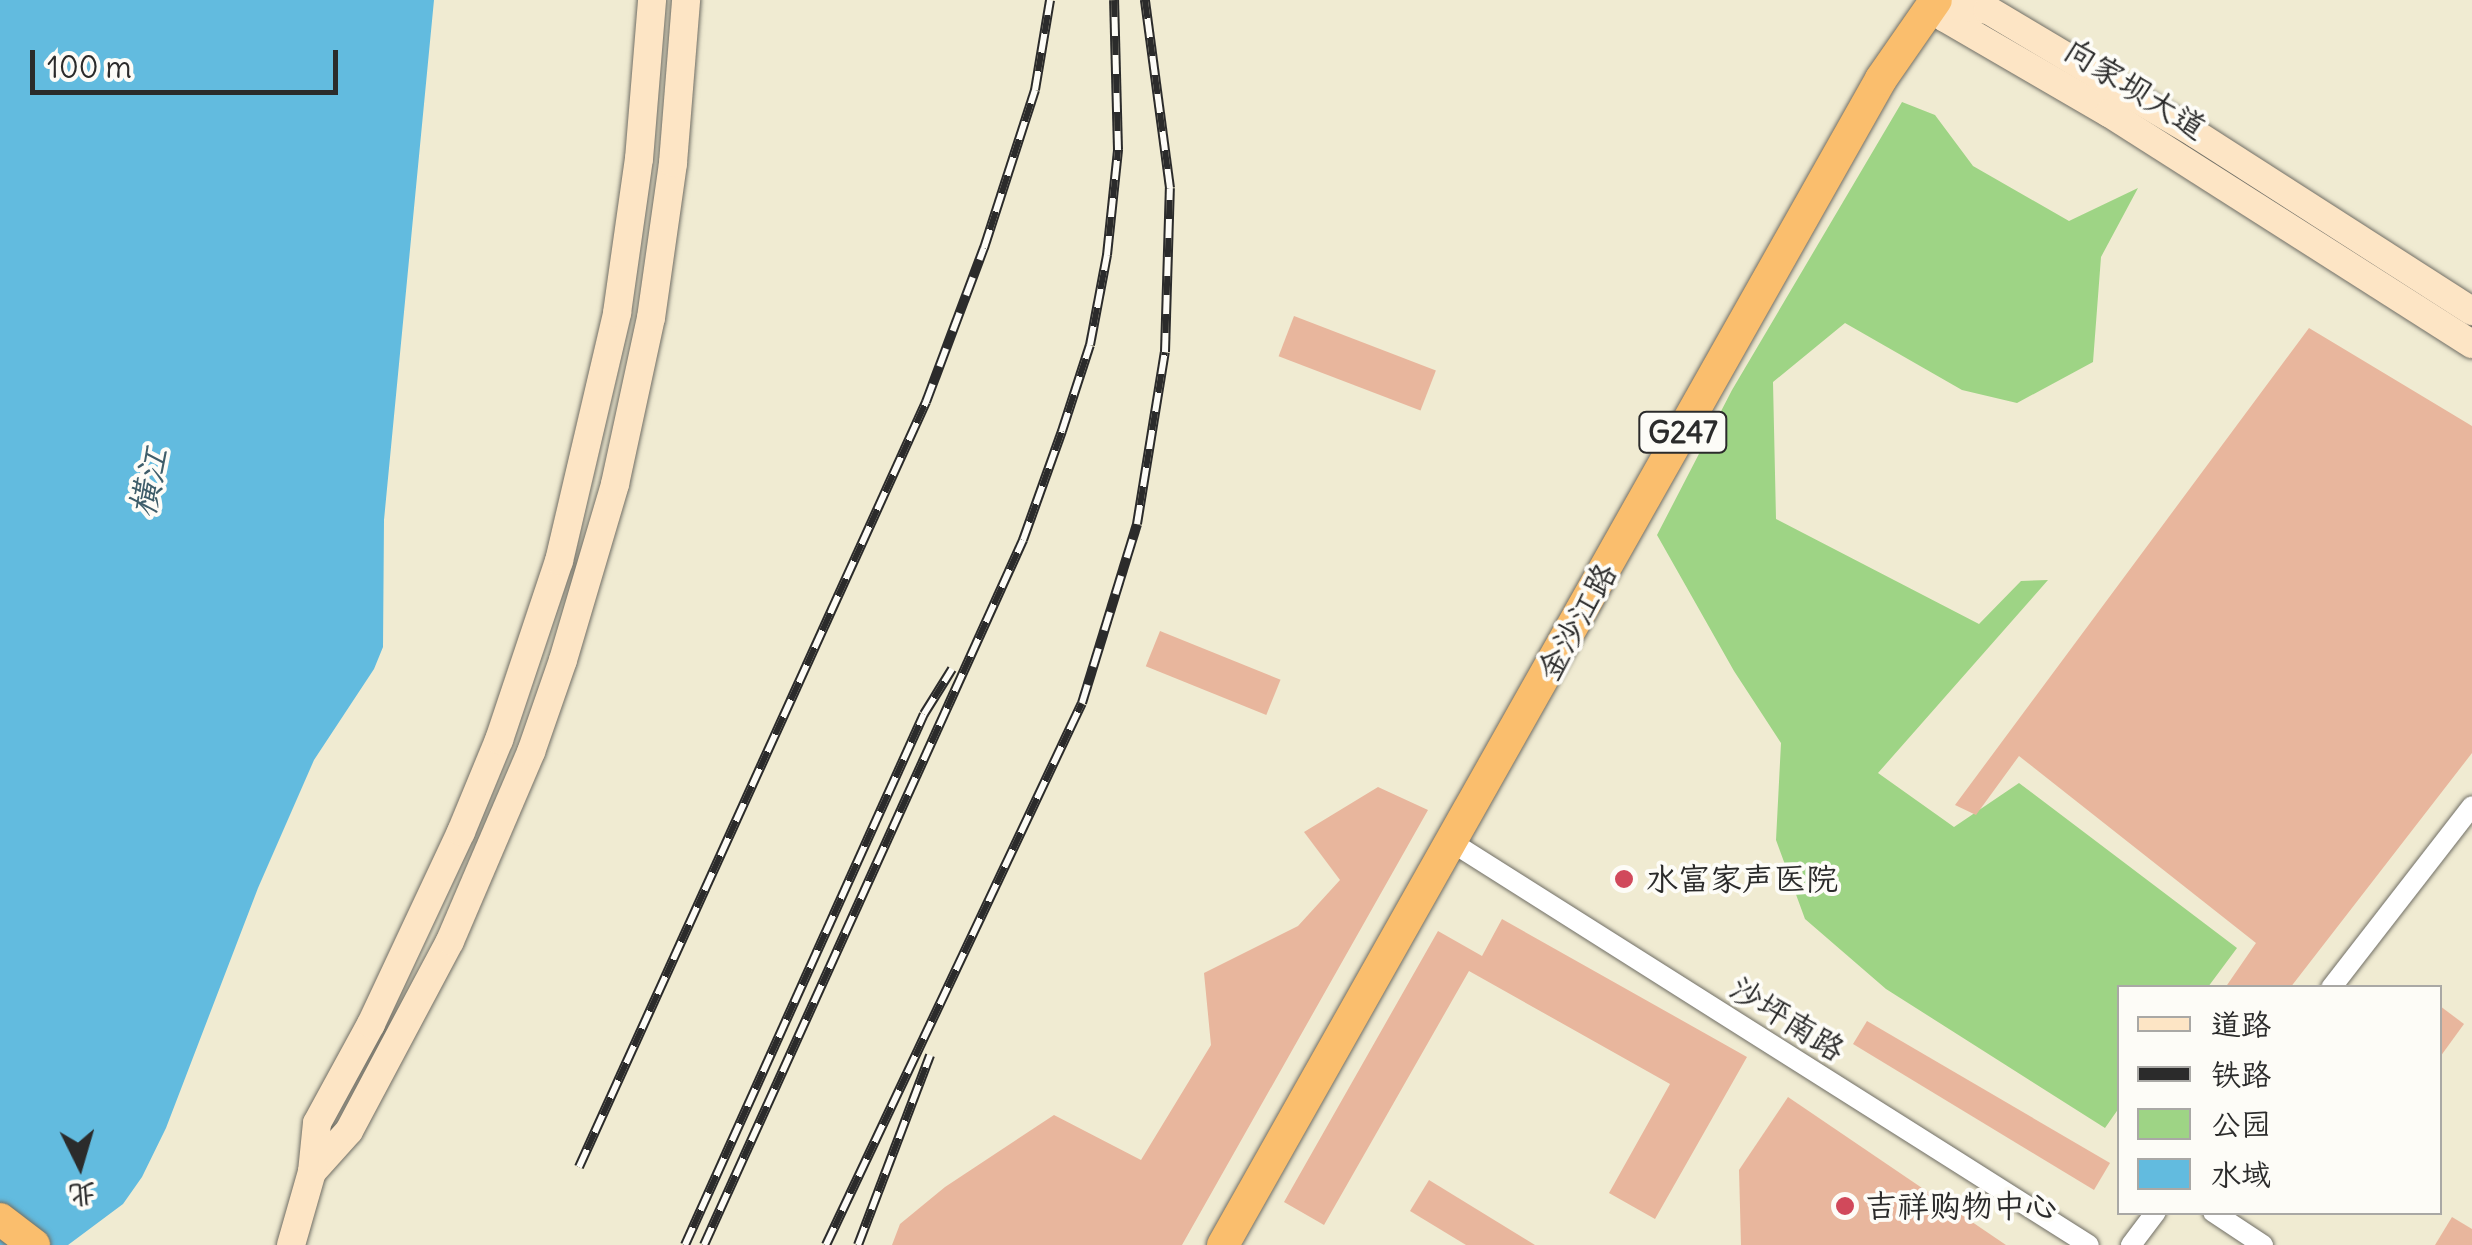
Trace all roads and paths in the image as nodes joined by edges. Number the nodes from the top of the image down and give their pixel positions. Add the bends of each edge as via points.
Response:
1 (652, 0) edge
2 (686, 0) edge
3 (1935, 1) edge
4 (2472, 311) edge
5 (2472, 344) edge
6 (2472, 806) edge
7 (1453, 843) junction
8 (2333, 985) edge
9 (312, 1172) junction
10 (2154, 1215) edge
11 (2218, 1215) edge
12 (0, 1219) edge
13 (34, 1245) edge
14 (290, 1245) edge
15 (1223, 1245) edge
16 (2089, 1245) edge
17 (2131, 1245) edge
18 (2263, 1245) edge

1 - 9 main road via 617,312 559,562 462,832 316,1123
2 - 9 main road via 673,163 648,334 615,484 563,660 450,941 349,1131
3 - 4 main road, 向家坝大道 via 1988,10
3 - 5 main road, 向家坝大道 via 1945,18 2109,113
3 - 7 highway, 金沙江路 / G247 via 1881,79
6 - 8 street
7 - 15 highway, 金沙江路 / G247
7 - 16 street, 沙坪南路
9 - 14 main road
10 - 17 street
11 - 18 street
12 - 13 highway

